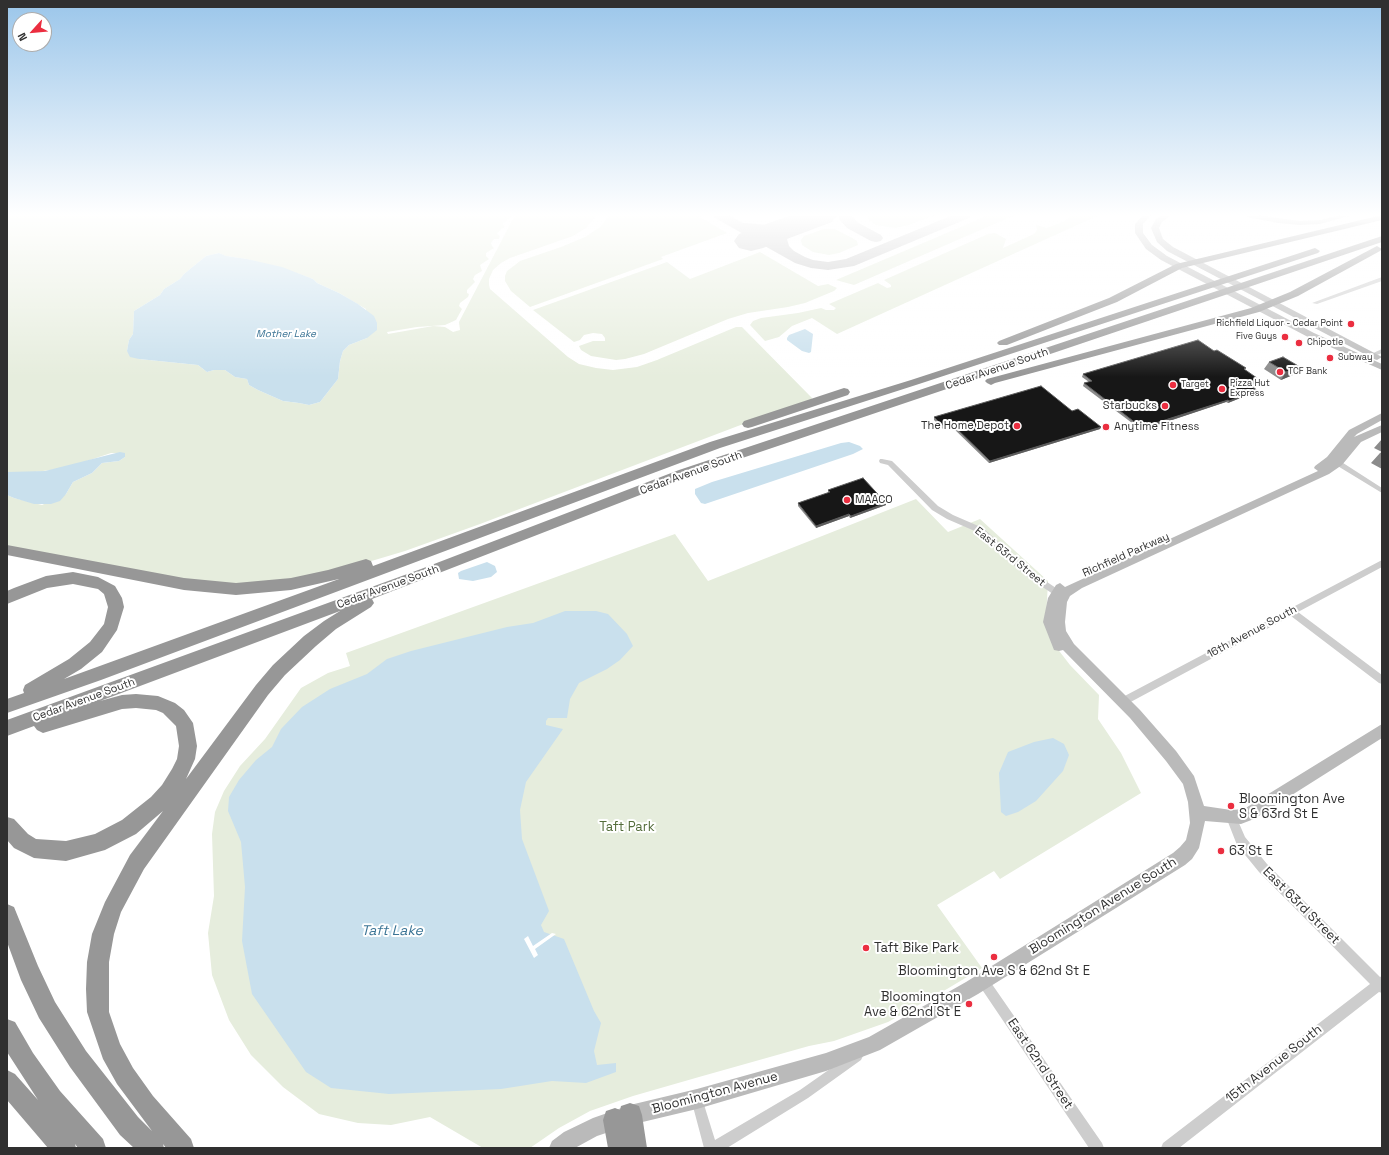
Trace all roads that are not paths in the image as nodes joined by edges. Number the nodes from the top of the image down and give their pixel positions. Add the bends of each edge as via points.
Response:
1 (1173, 269) edge
2 (1184, 269) edge
3 (1206, 269) edge
4 (1259, 269) edge
5 (1293, 269) edge
6 (1339, 269) edge
7 (1382, 279) edge
8 (1315, 303) dead end
9 (1274, 304) junction
10 (1260, 309) junction
11 (1382, 351) edge
12 (1372, 355) junction
13 (1382, 360) edge
14 (1382, 367) edge
15 (844, 392) dead end
16 (832, 408) junction
17 (1382, 416) edge
18 (843, 421) junction
19 (1382, 428) edge
20 (882, 461) dead end
21 (1338, 463) junction
22 (1382, 491) edge
23 (564, 500) junction
24 (514, 519) junction
25 (7, 550) edge
26 (1382, 563) edge
27 (426, 573) junction
28 (1060, 595) junction
29 (7, 598) edge
30 (1291, 611) junction
31 (1382, 680) edge
32 (7, 701) edge
33 (1122, 702) junction
34 (7, 706) edge
35 (7, 728) edge
36 (1382, 730) edge
37 (7, 735) edge
38 (1172, 756) junction
39 (1197, 808) junction
40 (1231, 817) junction
41 (7, 826) edge
42 (7, 914) edge
43 (983, 981) junction
44 (1381, 984) edge
45 (7, 1030) edge
46 (874, 1044) junction
47 (7, 1082) edge
48 (697, 1099) junction
49 (623, 1117) junction
50 (64, 1148) edge
51 (94, 1148) edge
52 (152, 1148) edge
53 (182, 1148) edge
54 (559, 1148) edge
55 (620, 1148) edge
56 (635, 1148) edge
57 (711, 1148) edge
58 (715, 1148) edge
59 (1098, 1148) edge
60 (1168, 1148) edge

1 - 16 highway via 1113,300 973,356
2 - 10 street
3 - 9 street
4 - 16 highway, Cedar Avenue South
5 - 18 highway, Cedar Avenue South
6 - 9 highway
7 - 8 street
9 - 10 highway
9 - 12 street
10 - 14 street via 1312,336
10 - 18 highway
11 - 12 street
12 - 13 street
15 - 23 highway via 728,431 609,478
16 - 23 highway, Cedar Avenue South via 716,445
17 - 28 street, Richfield Parkway via 1353,432 1331,459 1318,468 1072,579
18 - 27 highway, Cedar Avenue South via 684,473
19 - 21 street, Richfield Parkway via 1357,440
20 - 28 street, East 63rd Street via 890,463 935,508 980,530 1032,577
21 - 22 street
21 - 28 street, Richfield Parkway via 1325,472
23 - 24 highway, Cedar Avenue South
24 - 25 highway via 328,576 255,588 218,588 184,584
24 - 34 highway, Cedar Avenue South
26 - 30 street, 16th Avenue South
27 - 35 highway, Cedar Avenue South
27 - 53 highway via 352,611 310,641 279,670 137,862 112,909 103,934 98,962 98,1012 111,1051 125,1076
28 - 33 street via 1058,615 1060,631 1065,641 1074,655
28 - 38 street via 1050,612 1050,622 1062,651 1128,718
29 - 32 highway via 46,582 83,578 106,587 116,606 111,626 96,647 44,684
30 - 31 street
30 - 33 street, 16th Avenue South
33 - 38 street
36 - 40 street via 1249,814
37 - 41 highway via 136,700 158,703 178,715 184,723 188,746 179,775 158,803 129,826 98,843 66,850 34,848 21,841
38 - 39 street via 1189,781
39 - 40 street
39 - 43 street, Bloomington Avenue South via 1198,823 1193,843 1179,859
40 - 44 street, East 63rd Street via 1241,841 1263,868
42 - 52 highway via 29,972 51,1016 82,1066 129,1126
43 - 46 street, Bloomington Avenue
43 - 59 street, East 62nd Street
44 - 60 street, 15th Avenue South
45 - 51 highway via 25,1061 52,1098
46 - 48 street, Bloomington Avenue via 826,1062
46 - 58 street, Bloomington Avenue via 804,1094
47 - 50 highway
48 - 49 street, Bloomington Avenue
48 - 57 street
49 - 54 street, Bloomington Avenue via 593,1128
49 - 55 highway
49 - 56 highway

